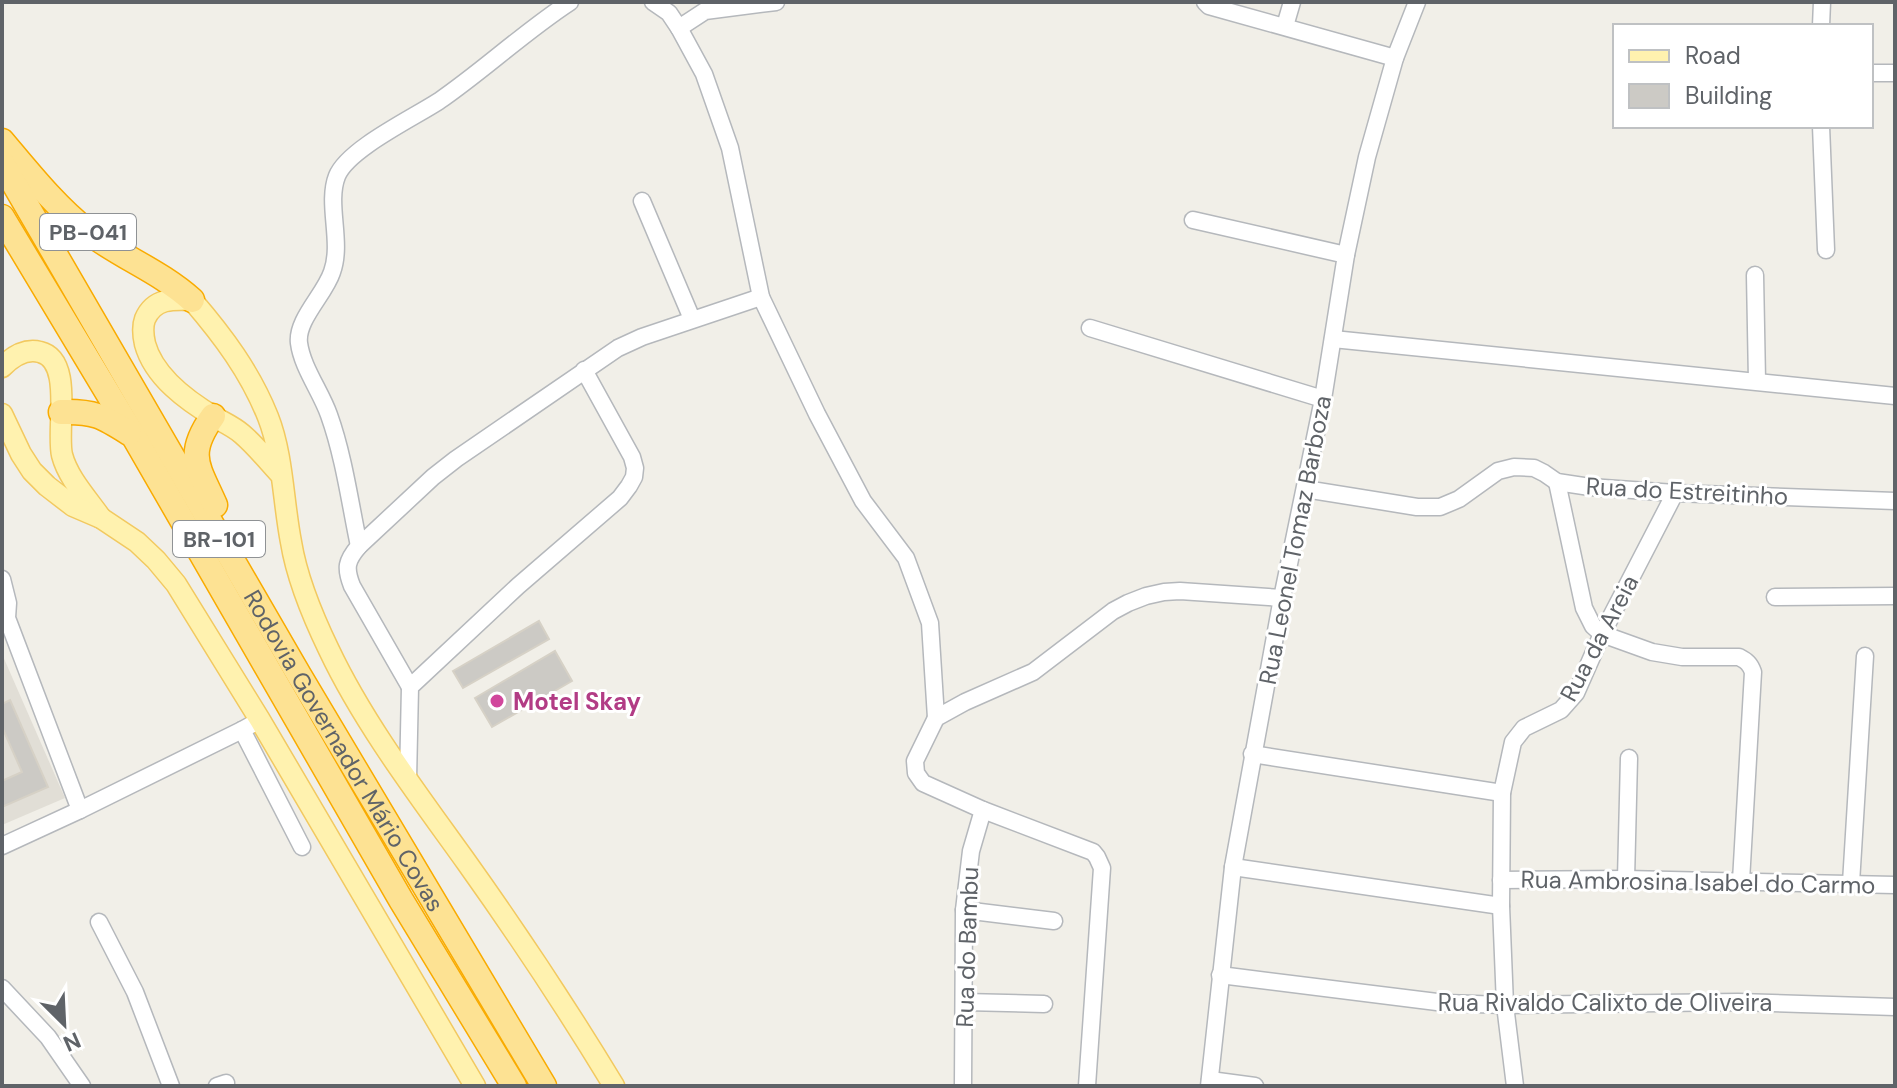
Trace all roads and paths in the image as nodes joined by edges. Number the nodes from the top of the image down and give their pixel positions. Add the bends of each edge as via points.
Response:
1 (570, 2) edge
2 (653, 2) edge
3 (776, 2) edge
4 (1205, 2) edge
5 (1292, 2) edge
6 (1417, 2) edge
7 (1822, 2) edge
8 (1821, 24) edge
9 (1285, 26) junction
10 (679, 28) junction
11 (1395, 58) junction
12 (1873, 73) edge
13 (1895, 73) edge
14 (1821, 128) edge
15 (2, 141) edge
16 (2, 163) edge
17 (642, 201) dead end
18 (2, 217) edge
19 (1193, 220) dead end
20 (1826, 250) dead end
21 (1346, 255) junction
22 (1755, 275) dead end
23 (761, 297) junction
24 (192, 300) junction
25 (692, 319) junction
26 (1090, 328) dead end
27 (1333, 339) junction
28 (2, 367) edge
29 (584, 370) junction
30 (1757, 381) junction
31 (1895, 396) edge
32 (1323, 399) junction
33 (61, 412) junction
34 (2, 414) edge
35 (213, 416) junction
36 (133, 435) junction
37 (280, 474) junction
38 (1557, 482) junction
39 (1305, 489) junction
40 (1675, 493) junction
41 (1895, 501) edge
42 (101, 518) junction
43 (359, 546) junction
44 (2, 579) edge
45 (1895, 596) edge
46 (1775, 597) dead end
47 (1282, 598) junction
48 (261, 610) junction
49 (5, 619) edge
50 (1602, 634) junction
51 (1865, 656) dead end
52 (410, 687) junction
53 (936, 718) junction
54 (251, 725) junction
55 (1252, 754) junction
56 (1629, 758) dead end
57 (408, 780) junction
58 (1502, 793) junction
59 (80, 810) junction
60 (983, 810) junction
61 (2, 846) edge
62 (302, 847) dead end
63 (1233, 867) junction
64 (1626, 879) junction
65 (1501, 880) junction
66 (1741, 881) junction
67 (1851, 883) junction
68 (1895, 885) edge
69 (1501, 906) junction
70 (964, 910) junction
71 (1054, 921) dead end
72 (99, 922) dead end
73 (1220, 975) junction
74 (2, 988) edge
75 (964, 1002) junction
76 (1044, 1004) dead end
77 (1505, 1005) junction
78 (1895, 1007) edge
79 (1210, 1083) edge
80 (82, 1086) edge
81 (171, 1086) edge
82 (475, 1086) edge
83 (514, 1086) edge
84 (544, 1086) edge
85 (614, 1086) edge
86 (963, 1086) edge
87 (1087, 1086) edge
88 (1255, 1086) edge
89 (1515, 1086) edge

1 - 43 street via 438,101 369,144 337,174 335,261 298,335 330,416
2 - 10 street
3 - 10 street via 705,11
4 - 9 street
5 - 9 street
6 - 11 street, Rua Leonel Tomaz Barboza
7 - 8 street
9 - 11 street
10 - 23 street via 704,74 730,148
11 - 21 street, Rua Leonel Tomaz Barboza
12 - 13 street
14 - 20 street
15 - 24 highway, PB-041 via 80,225
16 - 48 highway, Rodovia Governador Mário Covas / BR-101
17 - 25 street
18 - 36 highway, Rodovia Governador Mário Covas / BR-101
19 - 21 street
21 - 27 street, Rua Leonel Tomaz Barboza
22 - 30 street
23 - 25 street
23 - 53 street via 863,501 906,558 930,623
24 - 35 main road via 160,302 146,316 143,337 162,376
24 - 37 main road, PB-041 via 223,336 255,388 269,419
25 - 29 street via 618,348
26 - 32 street
27 - 30 street
27 - 32 street, Rua Leonel Tomaz Barboza
28 - 33 main road via 29,351 47,354 61,379
29 - 43 street via 456,459
29 - 52 street via 632,457 634,477 620,498
30 - 31 street
32 - 39 street, Rua Leonel Tomaz Barboza
33 - 36 highway via 93,413
33 - 42 main road via 60,441 67,469
34 - 42 main road via 32,471 73,506
35 - 37 main road via 240,432
35 - 48 highway via 197,443 197,465
36 - 83 highway, Rodovia Governador Mário Covas / BR-101
37 - 57 main road, PB-041 via 291,544 310,608 354,696
38 - 39 street, Rua do Estreitinho via 1534,468 1506,468 1459,499 1429,508
38 - 40 street, Rua do Estreitinho
38 - 50 street via 1584,608
39 - 47 street, Rua Leonel Tomaz Barboza
40 - 41 street, Rua do Estreitinho
40 - 50 street, Rua da Areia
42 - 54 main road via 137,542 176,584
43 - 52 street via 347,565 348,576
44 - 49 street via 8,603
45 - 46 street
47 - 53 street via 1180,591 1146,596 1113,611 1033,672
47 - 55 street, Rua Leonel Tomaz Barboza
48 - 84 highway, Rodovia Governador Mário Covas / BR-101
49 - 59 street
50 - 58 street, Rua da Areia via 1569,702 1517,735
50 - 66 street via 1652,652 1739,657 1750,666
51 - 67 street
52 - 57 street
53 - 60 street via 915,761 918,779
54 - 59 street
54 - 62 street
54 - 82 main road
55 - 58 street
55 - 63 street, Rua Leonel Tomaz Barboza
56 - 64 street
57 - 85 main road, PB-041 via 540,968
58 - 65 street, Rua da Areia
59 - 61 street
60 - 70 street, Rua do Bambu via 969,860
60 - 87 street via 1093,852 1101,862
63 - 69 street
63 - 73 street, Rua Leonel Tomaz Barboza
64 - 65 street, Rua Ambrosina Isabel do Carmo
64 - 66 street, Rua Ambrosina Isabel do Carmo
65 - 69 street, Rua da Areia
66 - 67 street, Rua Ambrosina Isabel do Carmo
67 - 68 street, Rua Ambrosina Isabel do Carmo
69 - 77 street, Rua da Areia
70 - 71 street
70 - 75 street, Rua do Bambu
72 - 81 street via 135,992
73 - 77 street, Rua Rivaldo Calixto de Oliveira via 1445,1003
73 - 79 street, Rua Leonel Tomaz Barboza
74 - 80 street via 48,1037
75 - 76 street
75 - 86 street, Rua do Bambu
77 - 78 street, Rua Rivaldo Calixto de Oliveira via 1738,1002
77 - 89 street, Rua da Areia
79 - 88 street

